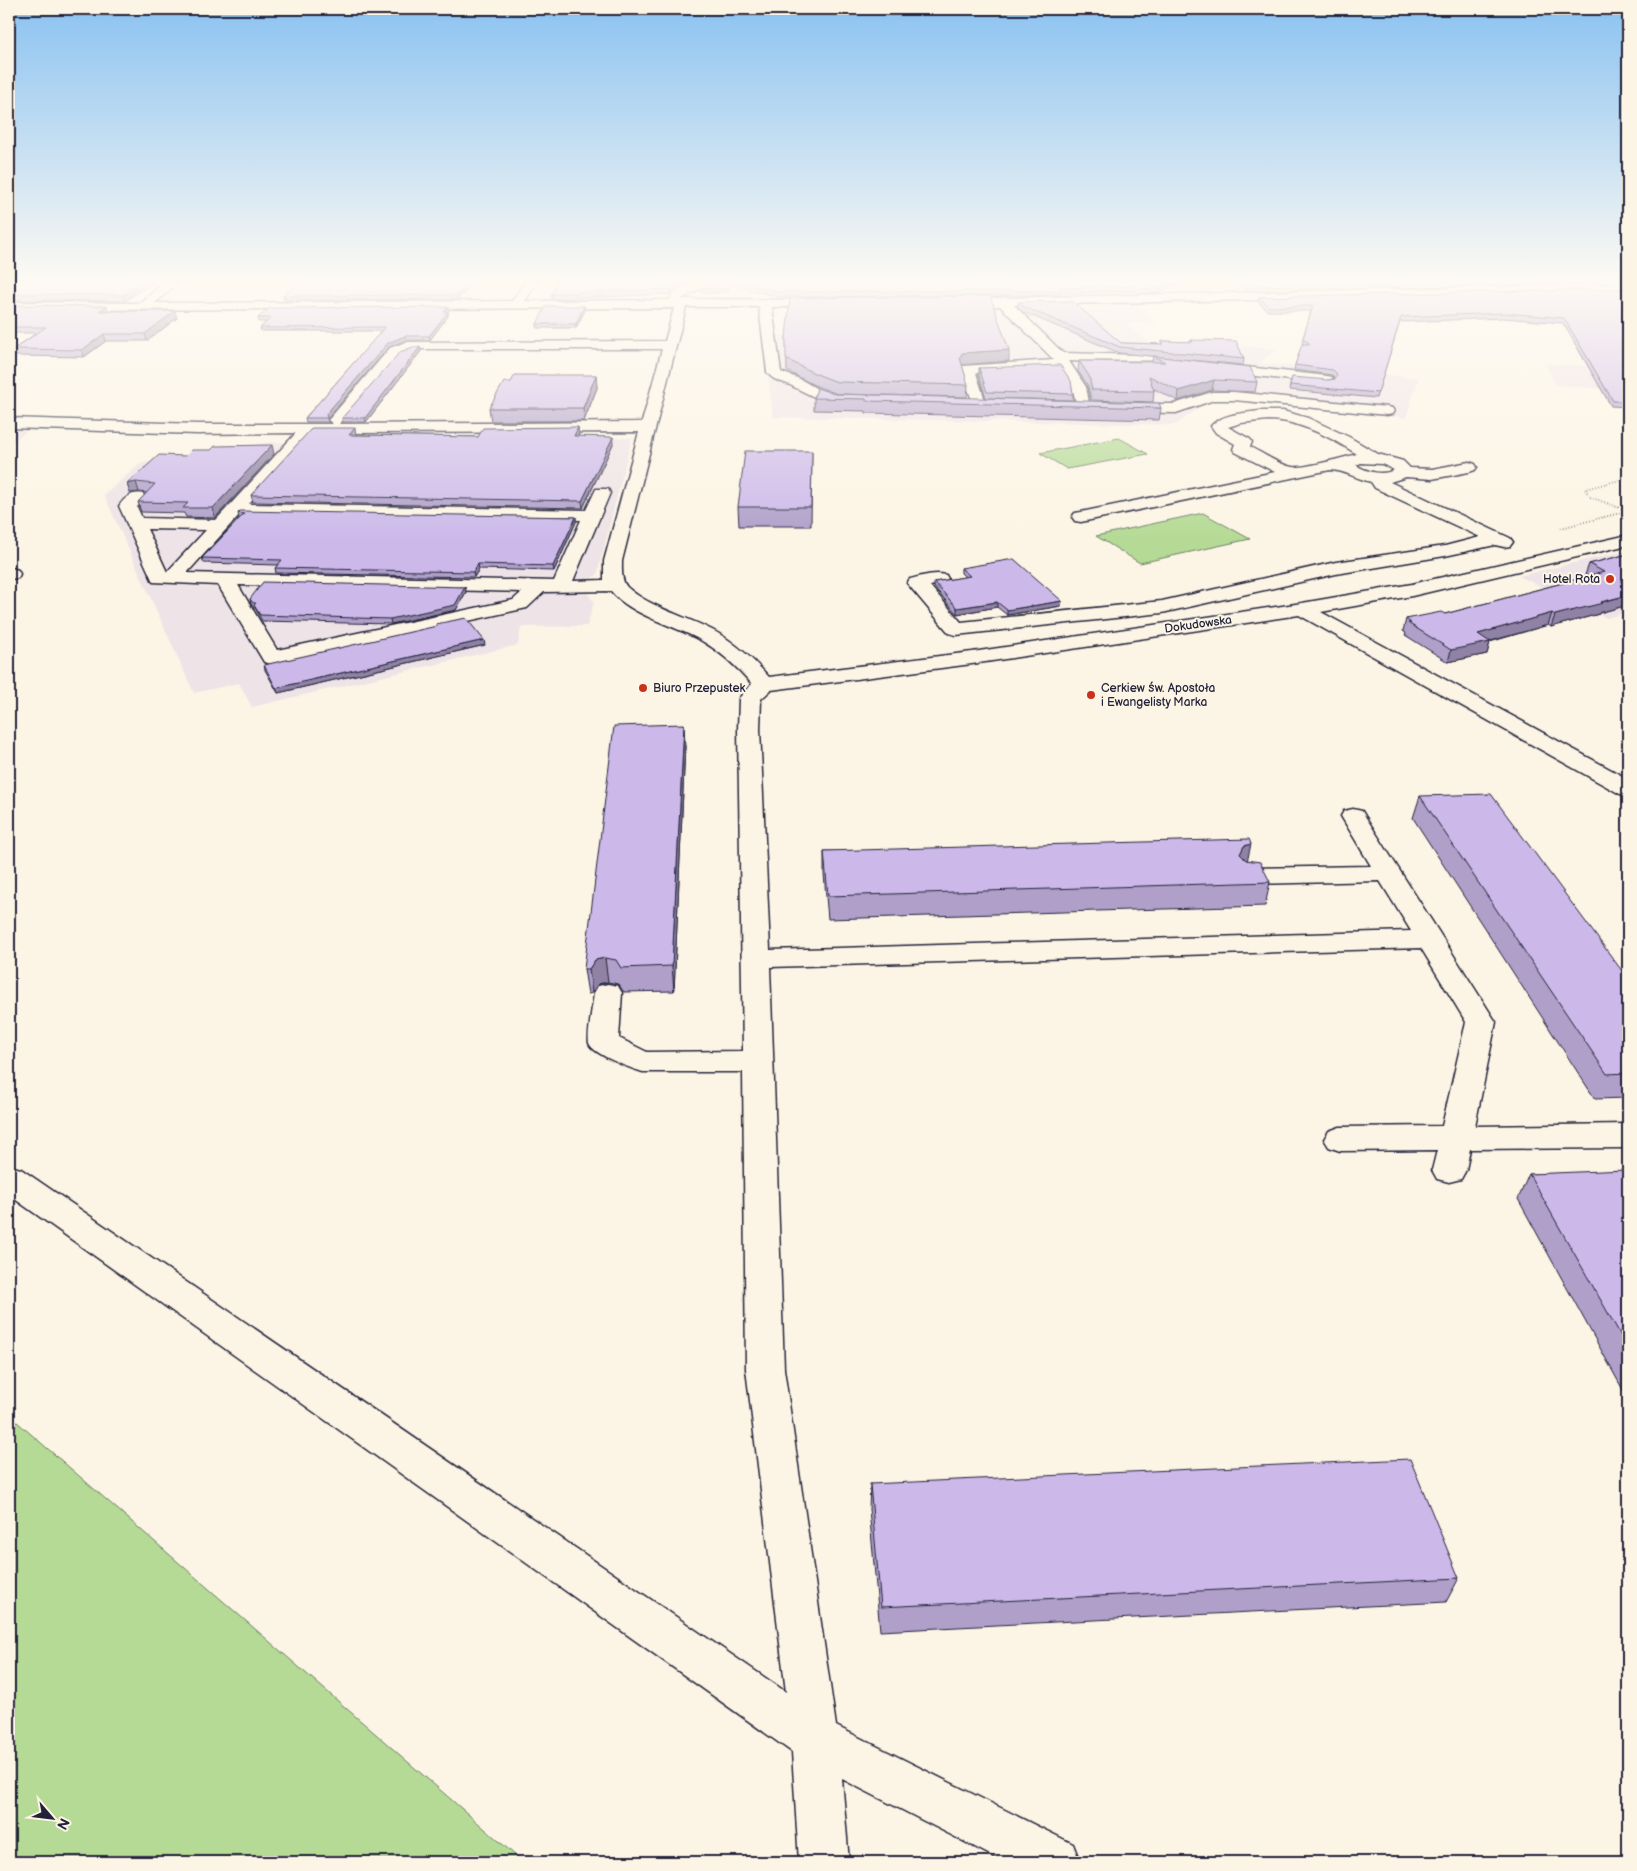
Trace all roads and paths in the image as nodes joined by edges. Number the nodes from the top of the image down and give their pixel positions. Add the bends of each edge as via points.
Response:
1 (382, 366) edge
2 (665, 366) edge
3 (773, 366) edge
4 (999, 366) edge
5 (1065, 366) edge
6 (1204, 366) edge
7 (1227, 369) junction
8 (1327, 380) edge
9 (1234, 396) junction
10 (864, 400) edge
11 (960, 402) edge
12 (1067, 405) edge
13 (1083, 407) junction
14 (1387, 411) dead end
15 (336, 420) dead end
16 (9, 423) edge
17 (648, 427) junction
18 (308, 429) junction
19 (1373, 458) junction
20 (1347, 465) junction
21 (1469, 466) dead end
22 (1403, 472) junction
23 (1291, 473) junction
24 (1377, 477) junction
25 (1628, 478) edge
26 (602, 492) dead end
27 (137, 498) edge
28 (235, 509) junction
29 (1626, 511) edge
30 (593, 515) junction
31 (1081, 517) dead end
32 (135, 523) junction
33 (220, 526) junction
34 (1561, 528) dead end
35 (1497, 538) junction
36 (1628, 540) edge
37 (1544, 560) junction
38 (172, 578) junction
39 (939, 579) edge
40 (225, 580) junction
41 (616, 585) junction
42 (539, 587) junction
43 (561, 588) junction
44 (1302, 609) junction
45 (764, 684) junction
46 (1628, 789) edge
47 (1353, 816) dead end
48 (1388, 873) junction
49 (1250, 876) edge
50 (1430, 939) junction
51 (756, 959) junction
52 (608, 993) dead end
53 (758, 1061) junction
54 (1628, 1136) edge
55 (1456, 1138) junction
56 (1340, 1139) dead end
57 (1449, 1170) dead end
58 (9, 1178) edge
59 (815, 1740) junction
60 (824, 1862) edge
61 (1055, 1862) edge

1 - 15 street
2 - 17 street
3 - 10 street via 776,375 808,390 835,400
4 - 11 street via 968,369 984,403
5 - 13 street via 1079,387
6 - 7 street
7 - 8 street
7 - 9 street
9 - 13 street via 1212,396 1176,409
9 - 14 street
12 - 13 street
16 - 18 street
17 - 18 street
17 - 41 street via 612,561
18 - 28 street
19 - 20 street via 1352,460
19 - 22 street via 1396,463
19 - 23 street via 1287,416 1261,416 1219,426 1244,442 1241,449
20 - 23 street
20 - 24 street via 1354,472
21 - 22 street via 1432,474
22 - 24 street
23 - 31 street
24 - 35 street via 1381,484
25 - 29 path via 1586,489 1590,497
26 - 30 street
27 - 32 street via 128,506
28 - 30 street
28 - 33 street
29 - 34 path
30 - 43 street
32 - 33 street
32 - 38 street via 160,578
33 - 38 street
35 - 37 street
35 - 39 street via 1445,551 1336,568 1162,607 956,629 917,583
36 - 37 street, Dokudowska
37 - 44 street, Dokudowska via 1412,590
38 - 40 street
40 - 42 street
40 - 42 street via 271,658 520,604
41 - 43 street
41 - 45 street via 637,602 710,637 731,651
42 - 43 street
44 - 45 street, Dokudowska via 972,658
44 - 46 street
45 - 51 street via 750,698 749,729
47 - 48 street
48 - 49 street
48 - 50 street
50 - 51 street
50 - 55 street via 1481,1022
51 - 53 street
52 - 53 street via 604,1043 624,1054 643,1062
53 - 59 street via 765,1369
54 - 55 street
55 - 56 street
55 - 57 street
58 - 59 street
59 - 60 street
59 - 61 street

